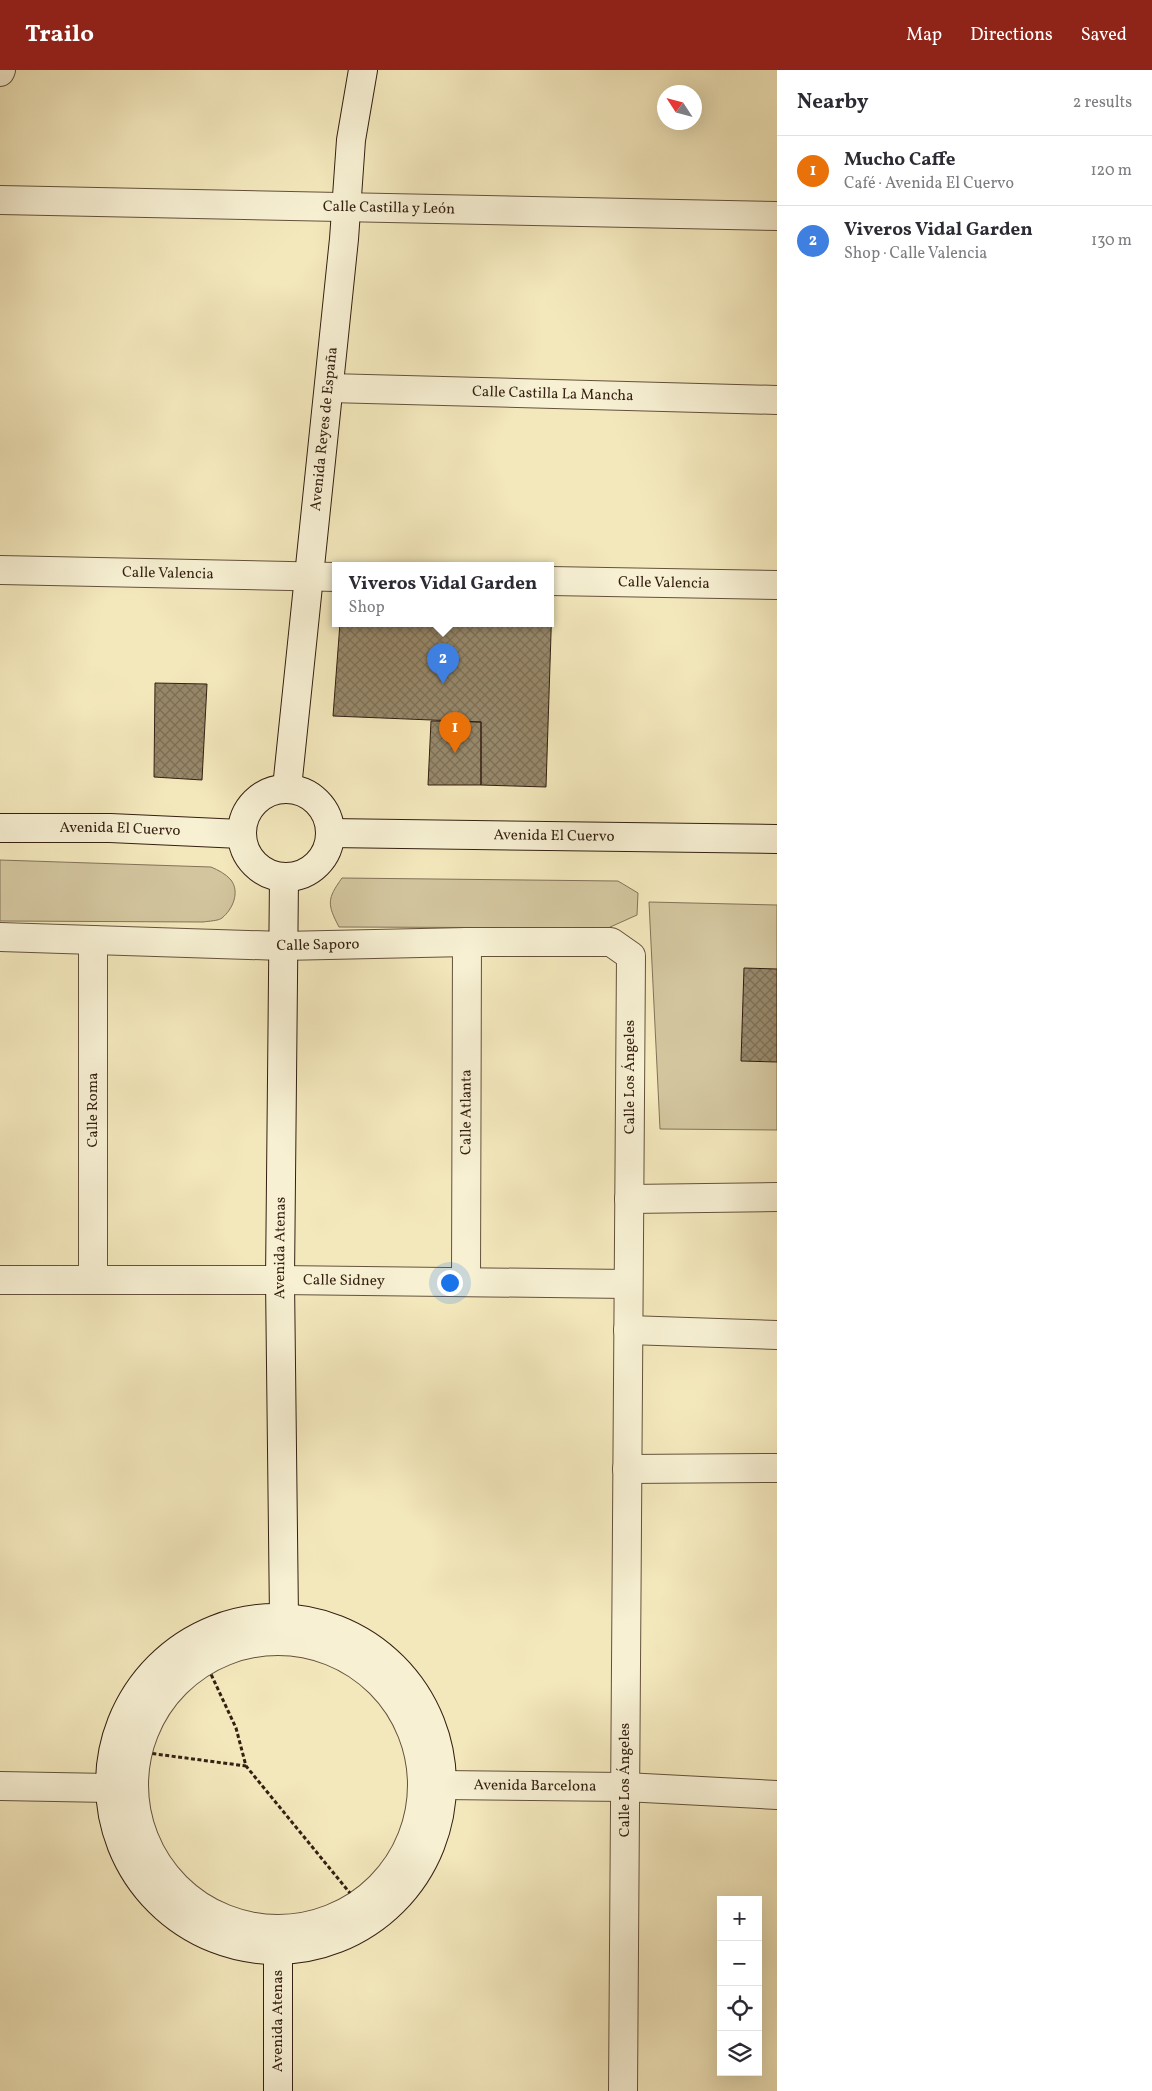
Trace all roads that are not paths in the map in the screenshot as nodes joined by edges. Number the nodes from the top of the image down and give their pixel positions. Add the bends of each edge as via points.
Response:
1 (364, 70) edge
2 (0, 200) edge
3 (346, 208) junction
4 (777, 216) edge
5 (328, 388) junction
6 (777, 400) edge
7 (0, 570) edge
8 (309, 577) junction
9 (332, 577) edge
10 (554, 581) edge
11 (777, 585) edge
12 (287, 788) junction
13 (0, 828) edge
14 (330, 833) junction
15 (241, 834) junction
16 (777, 839) edge
17 (284, 878) junction
18 (0, 937) edge
19 (93, 940) junction
20 (467, 942) junction
21 (282, 946) junction
22 (631, 956) joint
23 (777, 1197) edge
24 (629, 1199) junction
25 (0, 1280) edge
26 (93, 1280) junction
27 (280, 1280) junction
28 (466, 1282) junction
29 (628, 1284) junction
30 (628, 1330) junction
31 (777, 1335) edge
32 (777, 1468) edge
33 (627, 1469) junction
34 (284, 1618) junction
35 (0, 1786) edge
36 (443, 1786) junction
37 (624, 1787) junction
38 (109, 1788) junction
39 (777, 1795) edge
40 (361, 1906) joint
41 (278, 1951) junction
42 (278, 2091) edge
43 (622, 2091) edge

1 - 3 street, Avenida Reyes de España via 351,140
2 - 3 street, Calle Castilla y León
3 - 4 street, Calle Castilla y León
3 - 5 street, Avenida Reyes de España
5 - 6 street, Calle Castilla La Mancha
5 - 8 street, Avenida Reyes de España
7 - 8 street, Calle Valencia
8 - 9 street, Calle Valencia
8 - 12 street, Avenida Reyes de España
10 - 11 street, Calle Valencia
12 - 14 street via 301,790 317,802 328,819
12 - 15 street via 260,796 249,807
13 - 15 street, Avenida El Cuervo via 110,828
14 - 16 street, Avenida El Cuervo
14 - 17 street via 328,847 321,860 299,876
15 - 17 street via 249,859 259,869
17 - 21 street, Avenida Atenas
18 - 19 street, Calle Saporo
19 - 21 street, Calle Saporo
19 - 26 street, Calle Roma
20 - 21 street, Calle Saporo
20 - 22 street, Calle Saporo via 611,942
20 - 28 street, Calle Atlanta
21 - 27 street, Avenida Atenas
22 - 24 street, Calle Los Ángeles
23 - 24 street
24 - 29 street, Calle Los Ángeles
25 - 26 street, Calle Sidney
26 - 27 street, Calle Sidney
27 - 28 street, Calle Sidney
27 - 34 street, Avenida Atenas
28 - 29 street, Calle Sidney
29 - 30 street, Calle Los Ángeles
30 - 31 street
30 - 33 street, Calle Los Ángeles
32 - 33 street
33 - 37 street, Calle Los Ángeles
34 - 36 street via 341,1630 383,1656 414,1689 427,1712 439,1748
34 - 38 street via 228,1624 178,1649 152,1673 126,1710 114,1748
35 - 38 street
36 - 37 street, Avenida Barcelona
36 - 41 street via 437,1826 407,1887 374,1919 328,1943
37 - 39 street, Avenida Barcelona
37 - 43 street, Calle Los Ángeles
38 - 41 street via 112,1817 120,1845 135,1874 155,1900 182,1923 208,1937 236,1947
40 - 40 street via 409,1846 420,1811 422,1775 419,1757 415,1739 399,1706 375,1678 346,1657 311,1644 275,1641 239,1646 204,1659 175,1684 152,1716 135,1751 134,1797 144,1841 168,1880 203,1909 245,1926 294,1929
41 - 42 street, Avenida Atenas

